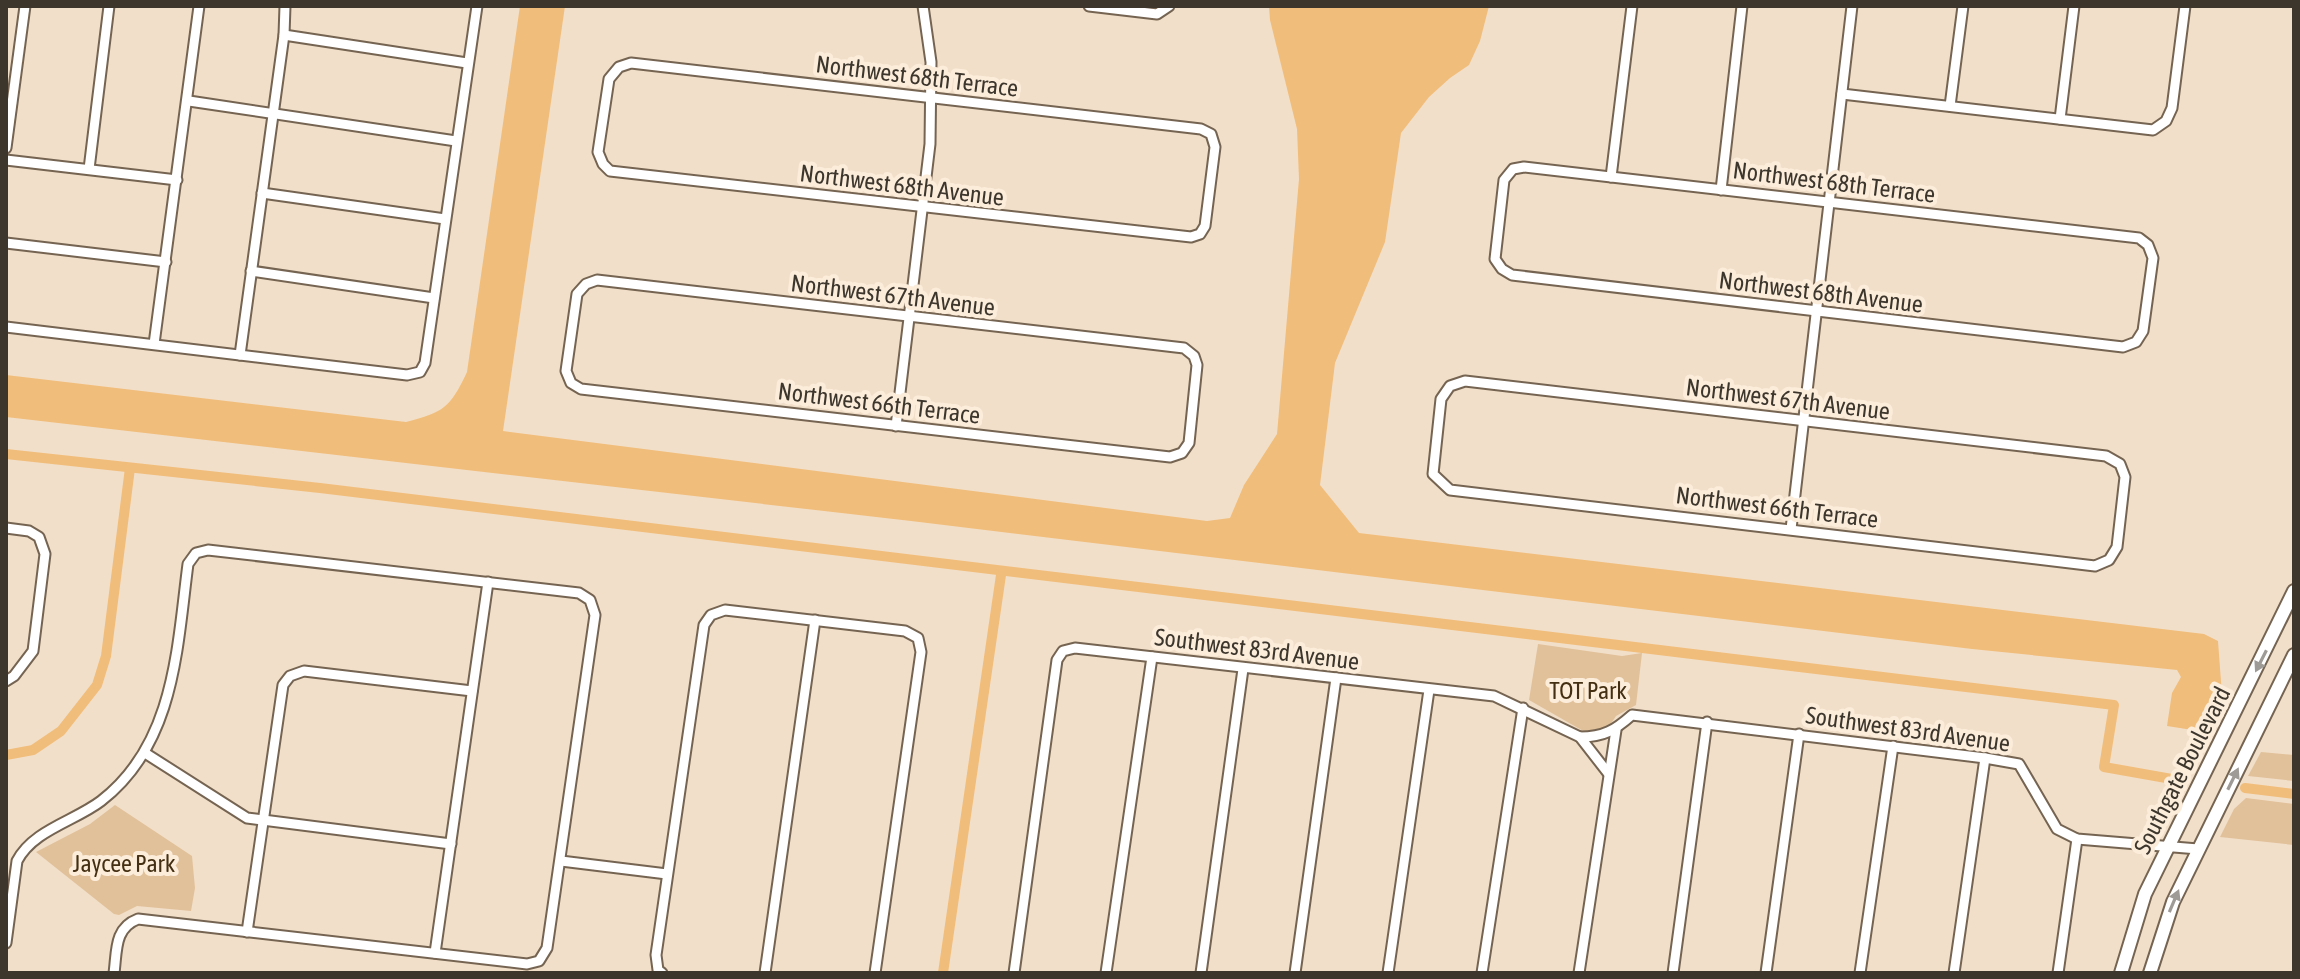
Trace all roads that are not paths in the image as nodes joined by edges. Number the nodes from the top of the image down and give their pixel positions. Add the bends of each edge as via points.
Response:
1 (25, 6) edge
2 (109, 6) edge
3 (199, 6) edge
4 (285, 6) edge
5 (477, 6) edge
6 (923, 6) edge
7 (1089, 6) edge
8 (1632, 6) edge
9 (1742, 6) edge
10 (1852, 6) edge
11 (1963, 6) edge
12 (2074, 6) edge
13 (2185, 6) edge
14 (1168, 7) edge
15 (284, 35) junction
16 (467, 63) junction
17 (1842, 94) junction
18 (932, 98) junction
19 (189, 101) junction
20 (1950, 106) junction
21 (272, 114) junction
22 (2060, 119) junction
23 (456, 141) junction
24 (6, 148) edge
25 (6, 160) edge
26 (603, 164) joint
27 (89, 169) junction
28 (1611, 177) junction
29 (177, 180) junction
30 (1721, 190) junction
31 (262, 193) junction
32 (1830, 202) junction
33 (923, 207) junction
34 (445, 219) junction
35 (1200, 234) joint
36 (6, 243) edge
37 (166, 262) junction
38 (1502, 269) joint
39 (251, 271) junction
40 (434, 298) junction
41 (1816, 311) junction
42 (911, 317) junction
43 (6, 327) edge
44 (2136, 342) joint
45 (154, 344) junction
46 (240, 355) junction
47 (571, 383) joint
48 (1803, 421) junction
49 (896, 426) junction
50 (1182, 453) joint
51 (1441, 484) joint
52 (6, 528) edge
53 (1791, 529) junction
54 (2109, 560) joint
55 (488, 582) junction
56 (2294, 591) edge
57 (815, 620) junction
58 (2294, 655) edge
59 (1152, 657) junction
60 (1243, 669) junction
61 (1336, 678) junction
62 (6, 681) edge
63 (1429, 690) junction
64 (472, 691) junction
65 (1523, 708) junction
66 (1707, 722) junction
67 (1616, 730) junction
68 (1799, 734) junction
69 (1580, 737) junction
70 (1893, 746) junction
71 (145, 753) junction
72 (1985, 758) junction
73 (1608, 773) junction
74 (262, 821) junction
75 (2077, 839) junction
76 (451, 844) junction
77 (2166, 847) junction
78 (2198, 849) junction
79 (561, 861) junction
80 (667, 874) junction
81 (247, 932) junction
82 (6, 943) edge
83 (435, 953) junction
84 (660, 972) edge
85 (114, 973) edge
86 (765, 973) edge
87 (875, 973) edge
88 (1014, 973) edge
89 (1106, 973) edge
90 (1201, 973) edge
91 (1295, 973) edge
92 (1388, 973) edge
93 (1482, 973) edge
94 (1579, 973) edge
95 (1673, 973) edge
96 (1766, 973) edge
97 (1860, 973) edge
98 (1954, 973) edge
99 (2058, 973) edge
100 (2121, 973) edge
101 (2150, 973) edge

1 - 24 street
2 - 27 street
3 - 19 street
4 - 15 street
5 - 16 street
6 - 18 street
7 - 14 street via 1157,14
8 - 28 street
9 - 30 street
10 - 17 street
11 - 20 street
12 - 22 street
13 - 22 street via 2166,121 2153,130
15 - 16 street
15 - 21 street
16 - 23 street
17 - 20 street
17 - 32 street
18 - 26 street, Northwest 68th Terrace via 631,63 609,79 598,152
18 - 33 street
18 - 35 street, Northwest 68th Terrace via 1211,134 1215,147
19 - 21 street
19 - 29 street
20 - 22 street
21 - 23 street
21 - 31 street
23 - 34 street
25 - 27 street
26 - 33 street, Northwest 68th Avenue via 610,171
27 - 29 street
28 - 30 street, Northwest 68th Terrace
28 - 38 street, Northwest 68th Terrace via 1513,169 1504,180 1495,259
29 - 37 street
30 - 32 street, Northwest 68th Terrace
31 - 34 street
31 - 39 street
32 - 41 street
32 - 44 street, Northwest 68th Terrace via 2139,238 2153,258 2143,331
33 - 35 street, Northwest 68th Avenue
33 - 42 street
34 - 40 street
36 - 37 street
37 - 45 street
38 - 41 street, Northwest 68th Avenue via 1512,275
39 - 40 street
39 - 46 street
40 - 46 street via 420,372 407,375
41 - 44 street, Northwest 68th Avenue via 2123,347
41 - 48 street
42 - 47 street, Northwest 67th Avenue via 597,280 577,294 566,371
42 - 49 street
42 - 50 street, Northwest 67th Avenue via 1184,348 1197,365 1189,443
43 - 45 street
45 - 46 street
47 - 49 street, Northwest 66th Terrace via 581,389
48 - 51 street, Northwest 67th Avenue via 1465,381 1450,386 1441,399 1433,474
48 - 53 street
48 - 54 street, Northwest 67th Avenue via 2106,456 2120,464 2125,477 2117,547
49 - 50 street, Northwest 66th Terrace via 1170,457
51 - 53 street, Northwest 66th Terrace via 1450,490
52 - 62 street via 39,537 45,554 33,651
53 - 54 street, Northwest 66th Terrace via 2095,566
55 - 64 street
55 - 71 street via 208,550 196,553 188,564 164,713
55 - 79 street via 579,593 590,600 595,615
56 -> 77 main road, Southgate Boulevard
57 - 80 street via 725,610 711,615 704,625
57 - 86 street
57 - 87 street via 905,631 918,638 921,652
78 -> 58 main road, Southgate Boulevard
59 - 60 street, Southwest 83rd Avenue
59 - 88 street, Southwest 83rd Avenue via 1075,648 1063,651 1057,660
59 - 89 street
60 - 61 street, Southwest 83rd Avenue
60 - 90 street
61 - 63 street, Southwest 83rd Avenue
61 - 91 street
63 - 65 street, Southwest 83rd Avenue via 1494,696
63 - 92 street
64 - 74 street via 304,671 290,676 283,685
64 - 76 street
65 - 69 street, Southwest 83rd Avenue
65 - 93 street
66 - 67 street, Southwest 83rd Avenue via 1632,715
66 - 68 street, Southwest 83rd Avenue
66 - 95 street
67 - 69 street, Southwest 83rd Avenue
67 - 73 street
68 - 70 street, Southwest 83rd Avenue
68 - 96 street
69 - 73 street, Southwest 83rd Avenue
70 - 72 street, Southwest 83rd Avenue
70 - 97 street
71 - 74 street via 247,818
71 - 82 street via 103,800 22,850
72 - 75 street, Southwest 83rd Avenue via 2019,764 2057,829
72 - 98 street
73 - 94 street
74 - 76 street
74 - 81 street
75 - 77 street
75 - 99 street
76 - 83 street
77 - 78 street
77 - 100 main road, Southgate Boulevard
101 -> 78 main road, Southgate Boulevard via 2173,902
79 - 80 street
79 - 83 street via 547,948 539,961
80 - 84 street via 656,955
81 - 83 street
81 - 85 street via 138,919 119,933

